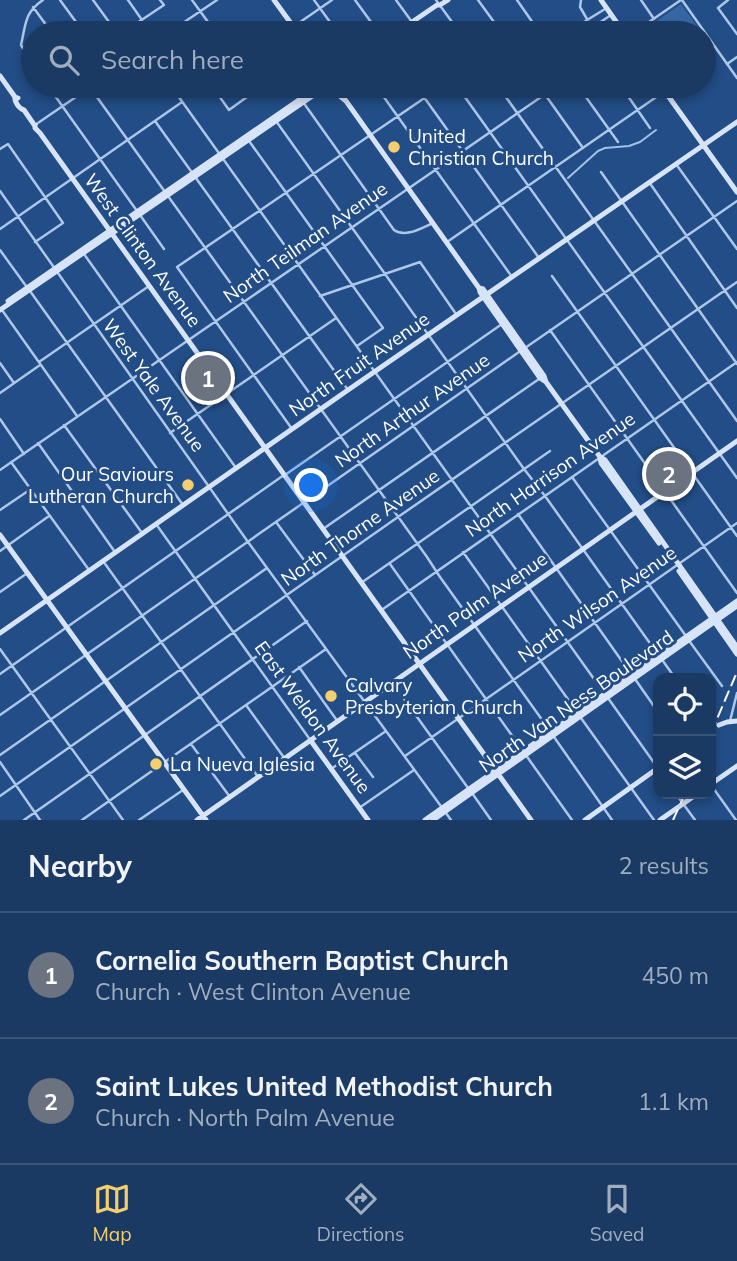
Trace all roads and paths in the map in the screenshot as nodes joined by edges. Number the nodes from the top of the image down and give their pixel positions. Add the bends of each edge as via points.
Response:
1 (43, 0) edge
2 (60, 0) edge
3 (93, 0) edge
4 (128, 0) edge
5 (160, 0) edge
6 (192, 0) edge
7 (216, 0) edge
8 (274, 0) edge
9 (314, 0) edge
10 (332, 0) edge
11 (355, 0) edge
12 (396, 0) edge
13 (448, 0) edge
14 (478, 0) edge
15 (517, 0) edge
16 (581, 0) edge
17 (601, 0) edge
18 (641, 0) edge
19 (681, 0) edge
20 (728, 0) edge
21 (438, 3) edge
22 (33, 7) junction
23 (320, 8) junction
24 (607, 8) junction
25 (200, 11) junction
26 (611, 15) junction
27 (587, 19) junction
28 (654, 19) junction
29 (142, 20) joint
30 (27, 21) edge
31 (43, 21) edge
32 (75, 21) edge
33 (108, 21) edge
34 (185, 21) edge
35 (207, 21) edge
36 (289, 21) edge
37 (302, 21) edge
38 (329, 21) edge
39 (370, 21) edge
40 (411, 21) edge
41 (417, 21) edge
42 (451, 21) edge
43 (493, 21) edge
44 (531, 21) edge
45 (583, 21) edge
46 (602, 21) edge
47 (615, 21) edge
48 (651, 21) edge
49 (696, 21) edge
50 (737, 34) edge
51 (716, 49) edge
52 (737, 57) edge
53 (727, 64) junction
54 (0, 76) edge
55 (737, 78) edge
56 (57, 98) edge
57 (74, 98) edge
58 (98, 98) edge
59 (180, 98) edge
60 (220, 98) edge
61 (245, 98) edge
62 (303, 98) edge
63 (309, 98) edge
64 (345, 98) edge
65 (384, 98) edge
66 (425, 98) joint
67 (466, 98) edge
68 (507, 98) edge
69 (539, 98) edge
70 (548, 98) edge
71 (587, 98) edge
72 (630, 98) edge
73 (652, 98) edge
74 (670, 98) edge
75 (183, 102) junction
76 (303, 102) junction
77 (63, 106) junction
78 (638, 110) junction
79 (518, 113) junction
80 (397, 117) junction
81 (275, 119) junction
82 (155, 121) junction
83 (737, 122) edge
84 (35, 125) junction
85 (650, 128) dead end
86 (609, 130) junction
87 (490, 132) junction
88 (370, 135) junction
89 (247, 138) junction
90 (128, 140) junction
91 (618, 142) dead end
92 (704, 145) junction
93 (0, 149) edge
94 (583, 149) junction
95 (462, 151) junction
96 (340, 154) junction
97 (221, 156) junction
98 (101, 159) junction
99 (676, 164) junction
100 (556, 166) junction
101 (435, 169) junction
102 (601, 172) dead end
103 (313, 173) junction
104 (194, 175) junction
105 (72, 179) junction
106 (649, 182) junction
107 (528, 185) junction
108 (408, 188) junction
109 (0, 191) edge
110 (286, 191) junction
111 (737, 192) edge
112 (166, 194) junction
113 (45, 198) junction
114 (622, 201) junction
115 (737, 201) edge
116 (501, 204) junction
117 (379, 208) junction
118 (259, 210) junction
119 (139, 213) junction
120 (18, 217) junction
121 (715, 217) junction
122 (594, 220) junction
123 (433, 223) junction
124 (474, 223) junction
125 (352, 227) junction
126 (0, 229) edge
127 (232, 229) junction
128 (110, 233) junction
129 (687, 237) junction
130 (566, 239) junction
131 (35, 242) junction
132 (447, 242) junction
133 (325, 245) junction
134 (205, 247) junction
135 (164, 249) dead end
136 (737, 249) edge
137 (0, 250) edge
138 (82, 252) junction
139 (659, 255) junction
140 (539, 258) junction
141 (298, 264) junction
142 (55, 270) junction
143 (386, 274) junction
144 (632, 274) junction
145 (552, 276) dead end
146 (512, 277) junction
147 (271, 282) junction
148 (737, 282) edge
149 (353, 285) junction
150 (149, 286) junction
151 (28, 289) junction
152 (725, 291) junction
153 (604, 293) junction
154 (320, 296) junction
155 (485, 296) junction
156 (244, 301) junction
157 (121, 306) junction
158 (0, 308) edge
159 (737, 308) edge
160 (698, 309) junction
161 (578, 311) junction
162 (457, 315) junction
163 (336, 318) junction
164 (215, 321) junction
165 (502, 324) junction
166 (93, 325) junction
167 (671, 328) junction
168 (550, 330) junction
169 (429, 334) junction
170 (515, 335) junction
171 (309, 337) junction
172 (188, 340) junction
173 (66, 343) junction
174 (357, 346) junction
175 (643, 348) junction
176 (523, 349) junction
177 (283, 355) junction
178 (160, 359) junction
179 (448, 361) junction
180 (0, 363) edge
181 (40, 363) junction
182 (737, 363) edge
183 (616, 365) junction
184 (375, 372) junction
185 (254, 375) junction
186 (543, 378) junction
187 (132, 379) junction
188 (709, 382) junction
189 (14, 383) junction
190 (588, 384) junction
191 (467, 388) junction
192 (348, 390) junction
193 (0, 393) edge
194 (226, 394) junction
195 (105, 397) junction
196 (394, 399) junction
197 (681, 401) junction
198 (562, 402) junction
199 (321, 409) junction
200 (198, 414) junction
201 (486, 415) junction
202 (77, 416) junction
203 (0, 419) edge
204 (654, 419) junction
205 (737, 421) edge
206 (64, 425) junction
207 (414, 426) junction
208 (292, 429) junction
209 (170, 433) junction
210 (341, 436) junction
211 (626, 438) junction
212 (737, 441) edge
213 (506, 442) junction
214 (38, 443) junction
215 (265, 448) junction
216 (433, 452) junction
217 (550, 452) dead end
218 (719, 453) junction
219 (24, 454) junction
220 (600, 457) junction
221 (11, 462) junction
222 (360, 463) junction
223 (236, 468) junction
224 (524, 469) junction
225 (0, 470) edge
226 (692, 472) junction
227 (285, 475) junction
228 (572, 477) junction
229 (737, 478) edge
230 (452, 480) junction
231 (209, 487) junction
232 (31, 489) junction
233 (379, 490) junction
234 (664, 491) junction
235 (545, 496) junction
236 (304, 502) junction
237 (183, 505) junction
238 (471, 506) junction
239 (0, 510) edge
240 (637, 510) junction
241 (228, 514) junction
242 (518, 514) junction
243 (50, 516) junction
244 (398, 517) junction
245 (276, 522) junction
246 (737, 523) edge
247 (156, 524) junction
248 (731, 527) junction
249 (323, 529) junction
250 (609, 530) junction
251 (142, 533) junction
252 (490, 534) junction
253 (0, 535) edge
254 (737, 536) edge
255 (248, 542) junction
256 (418, 544) junction
257 (7, 545) junction
258 (704, 547) junction
259 (583, 548) junction
260 (0, 551) edge
261 (115, 552) junction
262 (176, 552) junction
263 (463, 552) junction
264 (342, 556) junction
265 (103, 561) junction
266 (390, 564) junction
267 (677, 565) junction
268 (267, 568) junction
269 (556, 568) junction
270 (89, 570) junction
271 (437, 570) junction
272 (27, 573) junction
273 (315, 575) junction
274 (195, 579) junction
275 (361, 583) junction
276 (649, 584) junction
277 (529, 587) junction
278 (123, 589) junction
279 (409, 590) junction
280 (0, 592) edge
281 (737, 593) edge
282 (287, 595) junction
283 (47, 600) junction
284 (737, 601) edge
285 (622, 603) junction
286 (214, 606) junction
287 (501, 606) junction
288 (737, 606) edge
289 (381, 611) junction
290 (142, 616) junction
291 (715, 619) junction
292 (307, 621) junction
293 (594, 622) junction
294 (474, 625) junction
295 (66, 627) junction
296 (0, 633) edge
297 (233, 633) junction
298 (688, 638) junction
299 (567, 641) junction
300 (161, 642) junction
301 (447, 644) junction
302 (737, 647) edge
303 (326, 648) junction
304 (0, 649) edge
305 (85, 654) junction
306 (737, 654) edge
307 (660, 657) junction
308 (252, 660) junction
309 (540, 661) junction
310 (419, 664) junction
311 (12, 665) junction
312 (299, 667) junction
313 (180, 669) junction
314 (671, 673) edge
315 (0, 674) edge
316 (633, 676) junction
317 (513, 680) junction
318 (105, 681) junction
319 (392, 682) junction
320 (722, 686) dead end
321 (272, 687) junction
322 (31, 693) junction
323 (737, 693) edge
324 (606, 695) junction
325 (200, 697) junction
326 (486, 699) junction
327 (366, 702) junction
328 (246, 705) junction
329 (653, 705) edge
330 (124, 708) junction
331 (579, 714) junction
332 (0, 715) edge
333 (459, 718) junction
334 (51, 720) junction
335 (735, 721) edge
336 (338, 722) junction
337 (219, 724) junction
338 (719, 725) tunnel mouth
339 (386, 730) junction
340 (552, 734) junction
341 (144, 735) junction
342 (431, 738) junction
343 (311, 741) junction
344 (191, 744) junction
345 (70, 747) junction
346 (355, 753) junction
347 (525, 753) junction
348 (0, 755) edge
349 (405, 756) junction
350 (285, 759) junction
351 (653, 761) edge
352 (0, 762) edge
353 (163, 762) junction
354 (737, 766) edge
355 (331, 769) junction
356 (414, 769) junction
357 (497, 772) junction
358 (653, 772) edge
359 (90, 774) junction
360 (373, 777) dead end
361 (258, 778) junction
362 (716, 781) edge
363 (16, 785) junction
364 (631, 788) junction
365 (184, 789) junction
366 (470, 791) junction
367 (716, 791) edge
368 (0, 796) edge
369 (230, 797) junction
370 (680, 799) edge
371 (689, 799) edge
372 (109, 800) junction
373 (683, 803) junction
374 (603, 807) junction
375 (359, 808) junction
376 (444, 810) junction
377 (35, 813) junction
378 (202, 819) edge
379 (24, 820) edge
380 (40, 820) edge
381 (82, 820) edge
382 (123, 820) edge
383 (139, 820) edge
384 (368, 820) edge
385 (425, 820) edge
386 (433, 820) edge
387 (451, 820) edge
388 (491, 820) edge
389 (531, 820) edge
390 (572, 820) edge
391 (584, 820) edge
392 (612, 820) edge
393 (654, 820) edge
394 (660, 820) edge
395 (695, 820) edge
396 (736, 820) edge

1 - 22 street
2 - 32 street
3 - 33 street
4 - 29 street
5 - 29 street via 164,5
6 - 25 street
7 - 25 street
8 - 36 main road
9 - 23 street
10 - 23 street
11 - 39 street
12 - 40 street
13 - 21 main road
14 - 43 street
15 - 44 street
16 - 27 street
17 - 24 main road
18 - 28 street
19 - 28 street
19 - 49 street
20 - 50 street via 718,8
21 - 41 main road
21 - 42 street
22 - 30 street
22 - 31 street
23 - 37 street
23 - 38 street
24 - 26 main road
24 - 27 street
25 - 34 street
25 - 35 street
26 - 46 street
26 - 47 main road
27 - 45 street
28 - 48 street
51 - 53 street
52 - 53 street
53 - 55 street
54 - 84 main road, West Clinton Avenue
56 - 77 street
57 - 77 street
58 - 90 street
59 - 75 street
60 - 61 street via 229,110
62 - 81 main road
63 - 76 main road
64 - 88 main road
65 - 80 street
66 - 80 street
66 - 95 street
67 - 87 street
68 - 79 street
69 - 79 street, North Teilman Avenue
70 - 94 street
71 - 86 street
72 - 78 street
73 - 78 street
74 - 92 main road
75 - 82 street
75 - 97 street
76 - 81 main road
76 - 96 street
77 - 84 street
77 - 98 street
78 - 85 street
78 - 86 street
79 - 87 street, North Teilman Avenue
79 - 100 street
80 - 88 street
80 - 101 street
81 - 89 main road
81 - 103 street
82 - 90 street
82 - 104 street
83 - 92 main road, North Fruit Avenue
84 - 105 main road, West Clinton Avenue
86 - 91 street
86 - 94 street
87 - 95 street, North Teilman Avenue
87 - 107 street
88 - 96 street
88 - 108 main road
89 - 97 main road
89 - 110 street
90 - 98 street
90 - 112 street
92 - 99 main road, North Fruit Avenue
92 - 111 main road
93 - 113 street via 8,144
94 - 100 street
95 - 101 street, North Teilman Avenue
95 - 116 street
96 - 103 street
96 - 117 street
97 - 104 main road
97 - 118 street
98 - 105 street
98 - 119 street
99 - 106 main road, North Fruit Avenue
99 - 121 street
100 - 107 street
100 - 122 street
101 - 108 street, North Teilman Avenue
101 - 124 street
102 - 114 street
103 - 110 street
103 - 125 street
104 - 112 main road
104 - 127 street
105 - 113 street
105 - 128 main road, West Clinton Avenue
106 - 114 main road, North Fruit Avenue
106 - 129 street
107 - 116 street
107 - 130 street
108 - 117 street, North Teilman Avenue
108 - 123 main road
109 - 120 street, West Yale Avenue
110 - 118 street
110 - 133 street
112 - 119 main road
112 - 134 street
113 - 120 street
113 - 131 street via 63,223
114 - 122 main road, North Fruit Avenue
114 - 139 street
115 - 121 street, North Arthur Avenue
116 - 124 street
116 - 140 street
117 - 123 street via 399,233
117 - 125 street, North Teilman Avenue
118 - 127 street
118 - 141 street
119 - 128 main road
119 - 135 street
120 - 126 street
120 - 131 street, West Yale Avenue
121 - 129 street, North Arthur Avenue
121 - 136 street
122 - 130 main road, North Fruit Avenue
122 - 144 street
123 - 132 main road
124 - 132 street
124 - 146 street
125 - 133 street, North Teilman Avenue
125 - 143 street
127 - 134 street
127 - 147 street
128 - 138 main road
128 - 150 main road, West Clinton Avenue
129 - 139 street, North Arthur Avenue
129 - 152 street
130 - 140 main road, North Fruit Avenue
130 - 153 street
131 - 142 street, West Yale Avenue
132 - 155 main road
133 - 141 street, North Teilman Avenue
133 - 149 street
134 - 156 street
134 - 164 street via 177,267
137 - 151 street
138 - 142 main road
138 - 157 street
139 - 144 street, North Arthur Avenue
139 - 160 street
140 - 146 main road, North Fruit Avenue
141 - 147 street, North Teilman Avenue
141 - 154 street
142 - 151 main road
142 - 166 street, West Yale Avenue
143 - 149 street
143 - 162 street via 420,262
143 - 169 street
144 - 153 street, North Arthur Avenue
144 - 167 street
145 - 161 street
146 - 155 main road, North Fruit Avenue
147 - 156 street, North Teilman Avenue
147 - 171 street
148 - 152 street, North Thorne Avenue
149 - 154 street
149 - 174 street via 383,328
150 - 157 street
150 - 172 main road, West Clinton Avenue
151 - 158 main road
151 - 173 street
152 - 159 street
152 - 160 street, North Thorne Avenue
153 - 161 street, North Arthur Avenue
153 - 175 street
154 - 163 street
155 - 162 main road, North Fruit Avenue
155 - 165 main road
155 - 170 main road
156 - 164 street, North Teilman Avenue
156 - 177 street
157 - 166 street
157 - 178 street
158 - 181 street
160 - 167 street, North Thorne Avenue
160 - 182 street
161 - 168 street, North Arthur Avenue
161 - 183 street
162 - 169 main road, North Fruit Avenue
163 - 171 street
163 - 174 street
164 - 172 street, North Teilman Avenue
164 - 185 street
165 - 170 main road
165 - 176 main road
165 - 179 street
166 - 173 street
166 - 187 street, West Yale Avenue
167 - 175 street, North Thorne Avenue
167 - 188 street
168 - 176 street, North Arthur Avenue
168 - 190 street
169 - 179 street
169 - 184 main road, North Fruit Avenue
170 - 176 main road
171 - 177 street
171 - 192 street
172 - 178 street, North Teilman Avenue
172 - 194 main road, West Clinton Avenue
173 - 181 street
173 - 195 street
174 - 184 street
175 - 183 street, North Thorne Avenue
175 - 197 street
176 - 186 main road
176 - 191 street, North Arthur Avenue
177 - 185 street
177 - 199 street
178 - 187 street, North Teilman Avenue
178 - 200 street
179 - 191 street
179 - 196 street
180 - 189 street
181 - 189 street
181 - 202 street
182 - 188 street, North Harrison Avenue
183 - 190 street, North Thorne Avenue
183 - 204 street
184 - 192 main road, North Fruit Avenue
184 - 196 street
185 - 194 street
185 - 208 street
186 - 198 main road
186 - 201 street
187 - 195 street, North Teilman Avenue
187 - 209 street, West Yale Avenue
188 - 197 street, North Harrison Avenue
188 - 205 street
189 - 193 street
190 - 198 street, North Thorne Avenue
190 - 211 street
191 - 201 street
191 - 207 street, North Arthur Avenue
192 - 199 main road, North Fruit Avenue
194 - 200 street
194 - 215 main road, West Clinton Avenue
195 - 202 street, North Teilman Avenue
195 - 237 street
196 - 207 street
196 - 210 street
197 - 204 street, North Harrison Avenue
197 - 218 street
198 - 213 street, North Thorne Avenue
198 - 220 main road
199 - 208 main road, North Fruit Avenue
199 - 210 street
200 - 209 street
200 - 223 street
201 - 213 street
201 - 216 street
202 - 206 street, North Teilman Avenue
203 - 219 street
204 - 211 street, North Harrison Avenue
204 - 226 street
206 - 214 street, North Teilman Avenue
206 - 251 street
207 - 216 street
207 - 222 street, North Arthur Avenue
208 - 215 main road, North Fruit Avenue
209 - 231 street, West Yale Avenue
210 - 222 street
210 - 227 street
211 - 220 street, North Harrison Avenue
211 - 234 street
212 - 218 main road, North Palm Avenue
213 - 224 street
213 - 230 street, North Thorne Avenue
214 - 219 street, North Teilman Avenue
214 - 261 street
215 - 223 main road, North Fruit Avenue
215 - 227 main road, West Clinton Avenue
216 - 230 street
216 - 233 street
217 - 224 street
218 - 226 main road, North Palm Avenue
218 - 229 street
219 - 221 street, North Teilman Avenue
220 - 228 street, North Harrison Avenue
220 - 240 main road
221 - 225 street, North Teilman Avenue
221 - 232 street
222 - 233 street
222 - 236 street, North Arthur Avenue
223 - 231 main road, North Fruit Avenue
224 - 235 street
224 - 238 street
226 - 234 main road, North Palm Avenue
226 - 248 street
227 - 236 main road, West Clinton Avenue
227 - 241 street
228 - 235 street, North Harrison Avenue
228 - 250 street
230 - 238 street
230 - 244 street, North Thorne Avenue
231 - 237 main road, North Fruit Avenue
231 - 241 street, West Yale Avenue
232 - 239 street
232 - 243 street
233 - 244 street
233 - 249 street
234 - 240 main road, North Palm Avenue
234 - 258 street
235 - 242 street, North Harrison Avenue
235 - 259 street
236 - 245 street, North Arthur Avenue
236 - 249 main road, West Clinton Avenue
237 - 247 main road, North Fruit Avenue
238 - 252 street
238 - 256 street
240 - 250 main road, North Palm Avenue
240 - 267 main road
241 - 255 street, West Yale Avenue
241 - 262 street
242 - 252 street, North Harrison Avenue
242 - 269 street
243 - 257 street
243 - 270 street
244 - 256 street
244 - 264 street, North Thorne Avenue
245 - 255 street, North Arthur Avenue
245 - 273 street
246 - 248 street, North Wilson Avenue
247 - 251 main road, North Fruit Avenue
247 - 262 street, East Weldon Avenue
248 - 254 street
248 - 258 street, North Wilson Avenue
249 - 264 main road, West Clinton Avenue
250 - 259 main road, North Palm Avenue
250 - 276 street
251 - 261 main road, North Fruit Avenue
252 - 263 street, North Harrison Avenue
252 - 277 street
253 - 257 main road
255 - 268 street, West Yale Avenue
255 - 274 street, North Arthur Avenue
256 - 266 street
256 - 271 street
257 - 260 street
257 - 272 main road
258 - 267 street, North Wilson Avenue
258 - 281 street
259 - 269 main road, North Palm Avenue
259 - 285 street
261 - 265 main road, North Fruit Avenue
262 - 274 street, East Weldon Avenue
262 - 278 street
263 - 271 street, North Harrison Avenue
263 - 287 street
264 - 273 street, North Thorne Avenue
264 - 275 main road, West Clinton Avenue
265 - 270 main road, North Fruit Avenue
265 - 278 street
266 - 275 street
266 - 279 street
267 - 276 street, North Wilson Avenue
267 - 291 main road
268 - 282 street, West Yale Avenue
268 - 286 street
269 - 277 main road, North Palm Avenue
269 - 293 street
270 - 283 main road, North Fruit Avenue
271 - 279 street, North Harrison Avenue
271 - 294 street
272 - 280 street
272 - 283 main road
273 - 282 street, North Thorne Avenue
274 - 286 street, East Weldon Avenue
274 - 290 street, North Arthur Avenue
275 - 289 main road, West Clinton Avenue
276 - 285 street, North Wilson Avenue
276 - 298 street
277 - 287 main road, North Palm Avenue
277 - 299 street
278 - 290 street
278 - 295 street
279 - 289 street, North Harrison Avenue
279 - 301 street
282 - 292 street, West Yale Avenue
282 - 297 street, North Thorne Avenue
283 - 295 main road
283 - 296 main road, North Fruit Avenue
284 - 291 main road, North Van Ness Boulevard
285 - 293 street, North Wilson Avenue
285 - 307 street
286 - 297 street, East Weldon Avenue
286 - 300 street
287 - 294 main road, North Palm Avenue
287 - 309 street
288 - 291 main road, North Van Ness Boulevard
289 - 310 main road, West Clinton Avenue
290 - 300 street
290 - 305 street, North Arthur Avenue
291 - 298 main road, North Van Ness Boulevard
291 - 302 main road
291 - 306 main road
292 - 303 street, West Yale Avenue
292 - 308 street
293 - 299 street, North Wilson Avenue
293 - 316 street
294 - 301 main road, North Palm Avenue
294 - 317 street
295 - 305 main road
295 - 311 street
297 - 308 street, East Weldon Avenue
297 - 313 street, North Thorne Avenue
298 - 307 main road, North Van Ness Boulevard
298 - 320 street
299 - 309 street, North Wilson Avenue
299 - 324 street
300 - 313 street
300 - 318 street
301 - 310 main road, North Palm Avenue
301 - 326 street
303 - 312 street
303 - 327 street, West Yale Avenue
304 - 311 street
305 - 318 main road
305 - 322 street, North Arthur Avenue
307 - 314 street
307 - 316 main road, North Van Ness Boulevard
308 - 321 street, East Weldon Avenue
308 - 325 street
309 - 317 street, North Wilson Avenue
309 - 331 street
310 - 319 main road, North Palm Avenue
310 - 333 main road, West Clinton Avenue
311 - 315 street
311 - 322 street
312 - 321 street
312 - 336 street
313 - 325 street
313 - 330 street, North Thorne Avenue
316 - 324 main road, North Van Ness Boulevard
316 - 329 street
317 - 326 street, North Wilson Avenue
317 - 340 street
318 - 330 main road
318 - 334 street
319 - 327 main road, North Palm Avenue
319 - 342 street
321 - 328 street
321 - 343 street, East Weldon Avenue
322 - 332 street, North Arthur Avenue
322 - 334 street
323 - 335 street
324 - 331 main road, North Van Ness Boulevard
324 - 351 street
325 - 337 street
325 - 341 street
326 - 333 street, North Wilson Avenue
326 - 347 street
327 - 336 main road, North Palm Avenue
327 - 339 street, West Yale Avenue
328 - 337 street
328 - 350 street
330 - 341 main road
330 - 345 street, North Thorne Avenue
331 - 340 main road, North Van Ness Boulevard
331 - 364 street
333 - 342 street, North Wilson Avenue
333 - 357 main road, West Clinton Avenue
334 - 345 street
334 - 348 street
335 - 338 main road
336 - 343 main road, North Palm Avenue
337 - 344 street
337 - 361 street
339 - 346 street
339 - 349 street, West Yale Avenue
340 - 347 main road, North Van Ness Boulevard
340 - 374 street
341 - 353 main road
341 - 359 street
342 - 349 street, North Wilson Avenue
342 - 366 street
343 - 350 main road, North Palm Avenue
343 - 355 main road, East Weldon Avenue
344 - 353 street
344 - 369 street
345 - 359 street
345 - 363 street, North Thorne Avenue
346 - 355 street
346 - 360 street
347 - 357 main road, North Van Ness Boulevard
347 - 390 street
349 - 356 street, West Yale Avenue
350 - 361 main road, North Palm Avenue
352 - 363 street
353 - 365 main road
353 - 372 street
354 - 362 main road
355 - 375 main road, East Weldon Avenue
356 - 375 street
356 - 376 street, West Yale Avenue
357 - 366 main road, North Van Ness Boulevard
357 - 389 main road, West Clinton Avenue
358 - 364 main road
359 - 372 street
359 - 377 street
361 - 369 main road, North Palm Avenue
363 - 368 street, North Thorne Avenue
363 - 377 street
364 - 374 main road
364 - 393 street
365 - 378 main road
365 - 383 street
366 - 376 main road, North Van Ness Boulevard
366 - 388 street
367 - 396 street
369 - 378 main road, North Palm Avenue
370 - 373 street
371 - 373 main road
372 - 381 street
372 - 382 street
373 - 394 main road
373 - 395 street
374 - 391 main road
374 - 392 street
375 - 384 main road, East Weldon Avenue
376 - 385 main road, North Van Ness Boulevard
376 - 386 main road, North Van Ness Boulevard
376 - 387 street, West Yale Avenue
377 - 379 street
377 - 380 street

